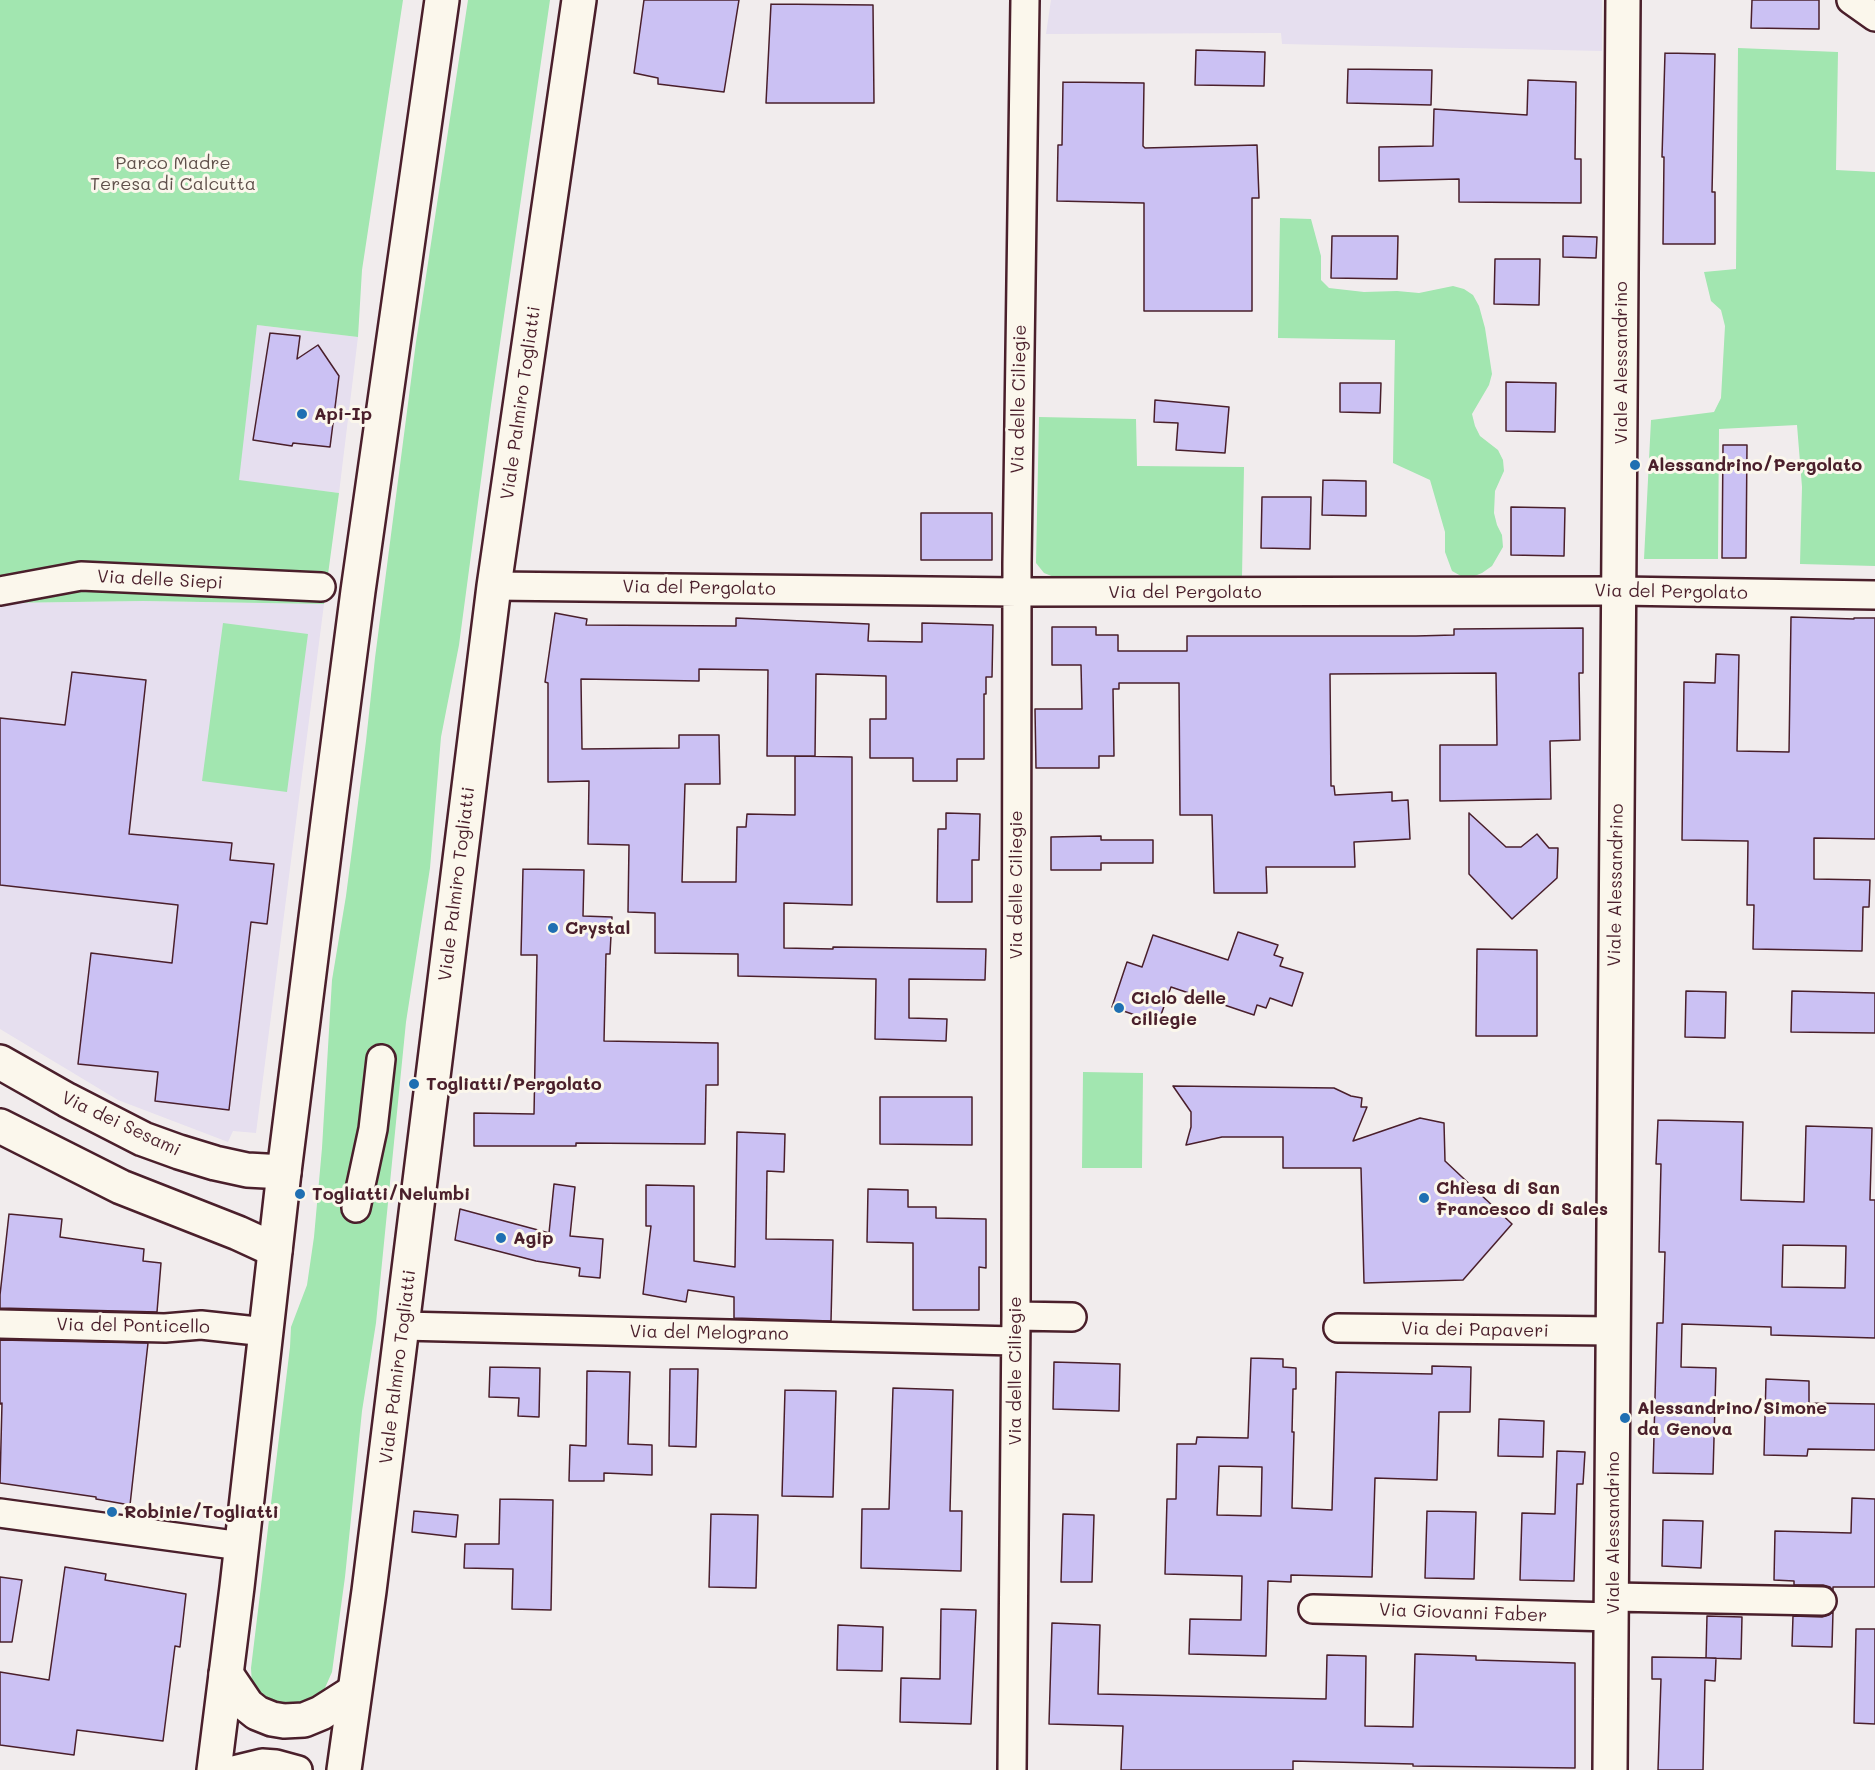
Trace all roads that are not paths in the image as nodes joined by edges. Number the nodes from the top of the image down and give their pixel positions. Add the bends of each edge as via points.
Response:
1 (442, 0) edge
2 (579, 0) edge
3 (1025, 0) edge
4 (1623, 0) edge
5 (1851, 0) edge
6 (1875, 17) edge
7 (494, 586) junction
8 (321, 587) dead end
9 (0, 591) edge
10 (1619, 591) junction
11 (1017, 592) junction
12 (1875, 595) edge
13 (381, 1059) dead end
14 (0, 1062) edge
15 (0, 1126) edge
16 (284, 1172) junction
17 (356, 1208) dead end
18 (274, 1250) junction
19 (1071, 1317) dead end
20 (0, 1324) edge
21 (403, 1326) junction
22 (1338, 1328) dead end
23 (1016, 1329) junction
24 (1613, 1331) junction
25 (266, 1332) junction
26 (0, 1513) edge
27 (241, 1546) junction
28 (1822, 1601) dead end
29 (1612, 1607) junction
30 (1313, 1608) dead end
31 (226, 1674) junction
32 (354, 1692) junction
33 (214, 1770) edge
34 (233, 1770) edge
35 (298, 1770) edge
36 (344, 1770) edge
37 (1012, 1770) edge
38 (1610, 1770) edge

1 - 16 main road via 358,591
2 - 7 main road, Viale Palmiro Togliatti
3 - 11 street, Via delle Ciliegie
4 - 10 main road, Viale Alessandrino
5 - 6 street
7 - 11 street, Via del Pergolato
7 - 21 main road, Viale Palmiro Togliatti
8 - 9 street, Via delle Siepi via 81,576
10 - 11 street, Via del Pergolato
10 - 12 street, Via del Pergolato
10 - 24 main road, Viale Alessandrino
11 - 23 street, Via delle Ciliegie
13 - 17 street via 373,1129
14 - 16 main road, Via dei Sesami via 143,1139 215,1163
15 - 18 main road via 122,1187
16 - 18 main road
18 - 25 main road
19 - 23 street
20 - 25 street, Via del Ponticello via 165,1328 201,1325
21 - 23 street, Via del Melograno
21 - 32 main road, Viale Palmiro Togliatti
22 - 24 street, Via dei Papaveri
23 - 37 street, Via delle Ciliegie
24 - 29 main road, Viale Alessandrino
25 - 27 main road
26 - 27 street
27 - 31 main road
28 - 29 street, Via Giovanni Faber
29 - 30 street, Via Giovanni Faber
29 - 38 main road, Viale Alessandrino
31 - 32 main road via 247,1705 278,1720 304,1720
31 - 33 main road
32 - 36 main road, Viale Palmiro Togliatti
34 - 35 street via 262,1763

